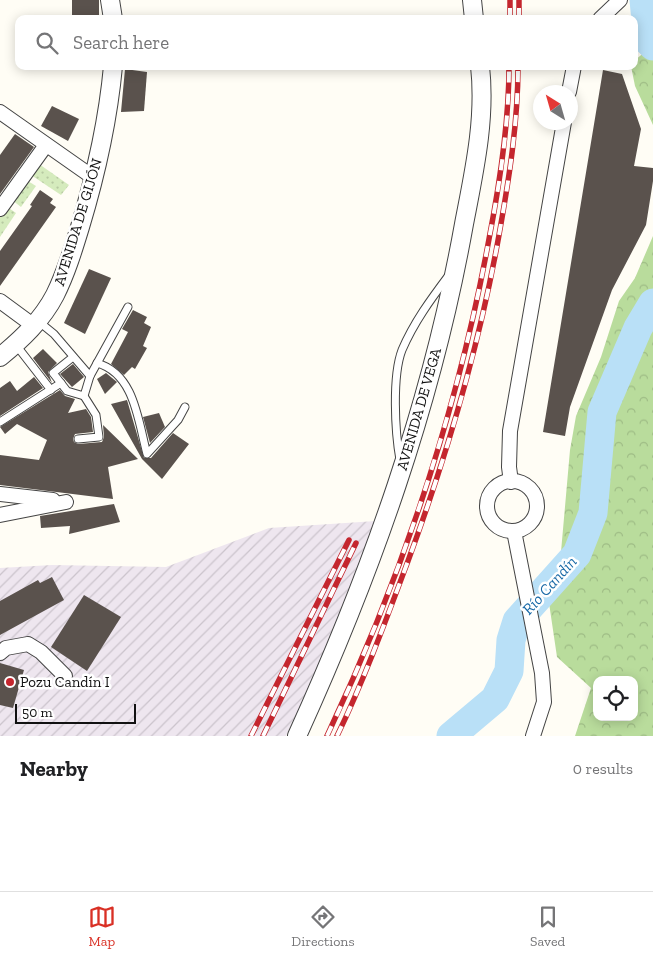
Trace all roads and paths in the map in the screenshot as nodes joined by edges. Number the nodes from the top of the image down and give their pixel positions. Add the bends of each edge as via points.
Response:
1 (110, 0) edge
2 (472, 0) edge
3 (620, 0) edge
4 (113, 15) edge
5 (474, 15) edge
6 (604, 15) edge
7 (113, 70) edge
8 (480, 70) edge
9 (573, 70) edge
10 (570, 85) edge
11 (1, 116) edge
12 (563, 130) edge
13 (46, 145) junction
14 (94, 178) junction
15 (0, 208) edge
16 (456, 265) junction
17 (0, 302) edge
18 (128, 308) dead end
19 (36, 324) junction
20 (16, 344) junction
21 (0, 357) edge
22 (73, 357) junction
23 (97, 363) junction
24 (90, 376) junction
25 (61, 383) junction
26 (51, 390) junction
27 (84, 396) junction
28 (186, 407) dead end
29 (0, 422) edge
30 (78, 439) dead end
31 (402, 472) junction
32 (511, 482) junction
33 (0, 494) edge
34 (0, 515) edge
35 (514, 531) junction
36 (0, 653) edge
37 (65, 676) dead end
38 (297, 736) edge
39 (533, 736) edge

1 - 4 street
2 - 5 street
3 - 6 street
7 - 14 street, AVENIDA DE GIJÓN via 109,112
8 - 16 street, AVENIDA DE VEGA via 480,128
9 - 10 street
11 - 13 street
12 - 32 street via 510,430
13 - 14 street
13 - 15 street
14 - 19 street, AVENIDA DE GIJÓN via 69,262 55,296
16 - 31 street, AVENIDA DE VEGA via 431,374
16 - 31 lane via 420,313 402,352 396,392 397,445
17 - 19 street
18 - 23 lane
19 - 20 street, AVENIDA DE GIJÓN
19 - 22 lane via 54,334
20 - 21 street, AVENIDA DE GIJÓN
20 - 26 lane
22 - 24 lane
22 - 25 lane via 53,373
23 - 24 lane
23 - 28 lane via 119,374 132,396 147,454
24 - 27 lane
25 - 26 lane
25 - 27 lane via 67,391
26 - 29 lane
27 - 30 lane via 96,415 99,437
31 - 38 street, AVENIDA DE VEGA via 369,566
32 - 35 street via 527,487 537,500 537,509 530,524
32 - 35 street via 504,483 492,493 488,508 493,522
33 - 34 street via 66,502
35 - 39 street via 542,673 544,702
36 - 37 street via 6,648 28,644

